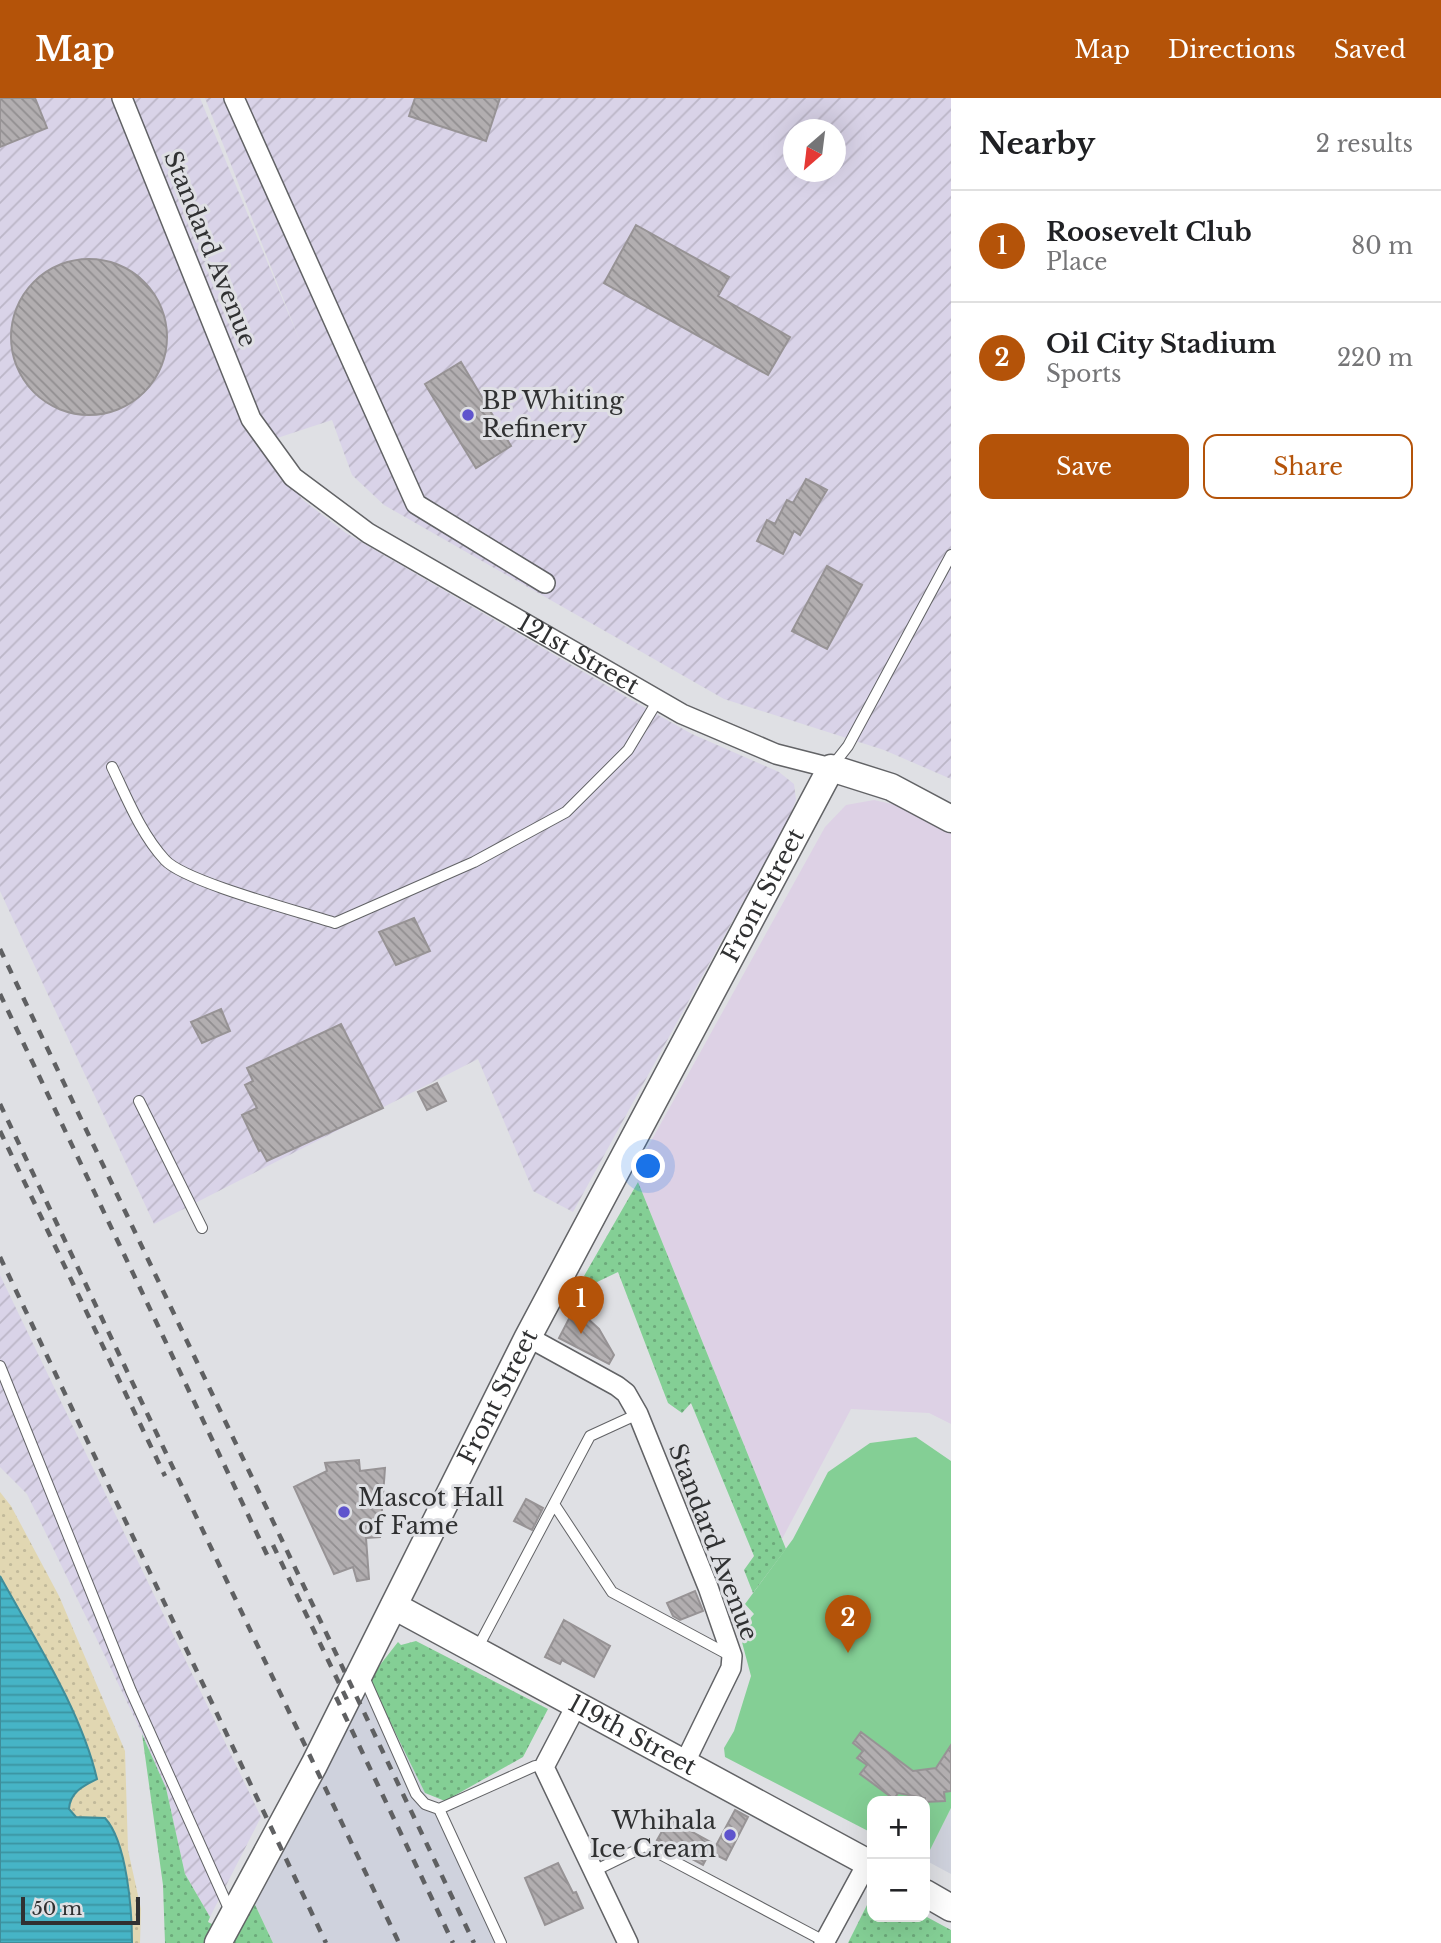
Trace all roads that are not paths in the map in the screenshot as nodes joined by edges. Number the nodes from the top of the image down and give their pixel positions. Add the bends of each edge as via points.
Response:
1 (122, 98) edge
2 (234, 98) edge
3 (251, 419) joint
4 (951, 555) edge
5 (545, 583) dead end
6 (658, 700) junction
7 (113, 766) dead end
8 (831, 768) junction
9 (951, 819) edge
10 (139, 1101) dead end
11 (202, 1228) dead end
12 (528, 1337) junction
13 (0, 1366) edge
14 (638, 1414) junction
15 (554, 1504) junction
16 (394, 1606) junction
17 (477, 1650) junction
18 (732, 1657) junction
19 (361, 1671) junction
20 (577, 1704) junction
21 (685, 1762) junction
22 (544, 1767) junction
23 (439, 1809) junction
24 (867, 1862) edge
25 (867, 1869) edge
26 (594, 1871) junction
27 (930, 1896) edge
28 (951, 1908) edge
29 (232, 1915) junction
30 (824, 1942) edge
31 (218, 1943) edge
32 (501, 1943) edge
33 (628, 1943) edge

1 - 3 street, Standard Avenue
2 - 5 street via 416,504
3 - 6 street, 121st Street via 293,477 368,533
4 - 8 lane via 848,746
6 - 7 lane via 628,750 566,812 474,863 335,923 203,880 166,862 140,825
6 - 8 street, 121st Street via 775,754
8 - 9 street, 121st Street via 891,787
8 - 12 street, Front Street
10 - 11 lane
12 - 14 street, Standard Avenue via 617,1386
12 - 16 street, Front Street
13 - 29 lane via 131,1691
14 - 15 lane via 590,1436
14 - 18 street, Standard Avenue
15 - 17 lane
15 - 18 lane via 612,1592
16 - 17 street, 119th Street
16 - 19 street, Front Street
17 - 20 street, 119th Street
18 - 21 street, Standard Avenue via 727,1680
19 - 23 lane via 416,1794
19 - 29 street, Front Street
20 - 21 street, 119th Street
20 - 22 street
21 - 24 street, 119th Street
22 - 23 lane via 535,1766
22 - 26 street
23 - 32 lane
25 - 30 street
26 - 30 lane via 645,1846
26 - 33 street
27 - 28 street
29 - 31 street, Front Street

